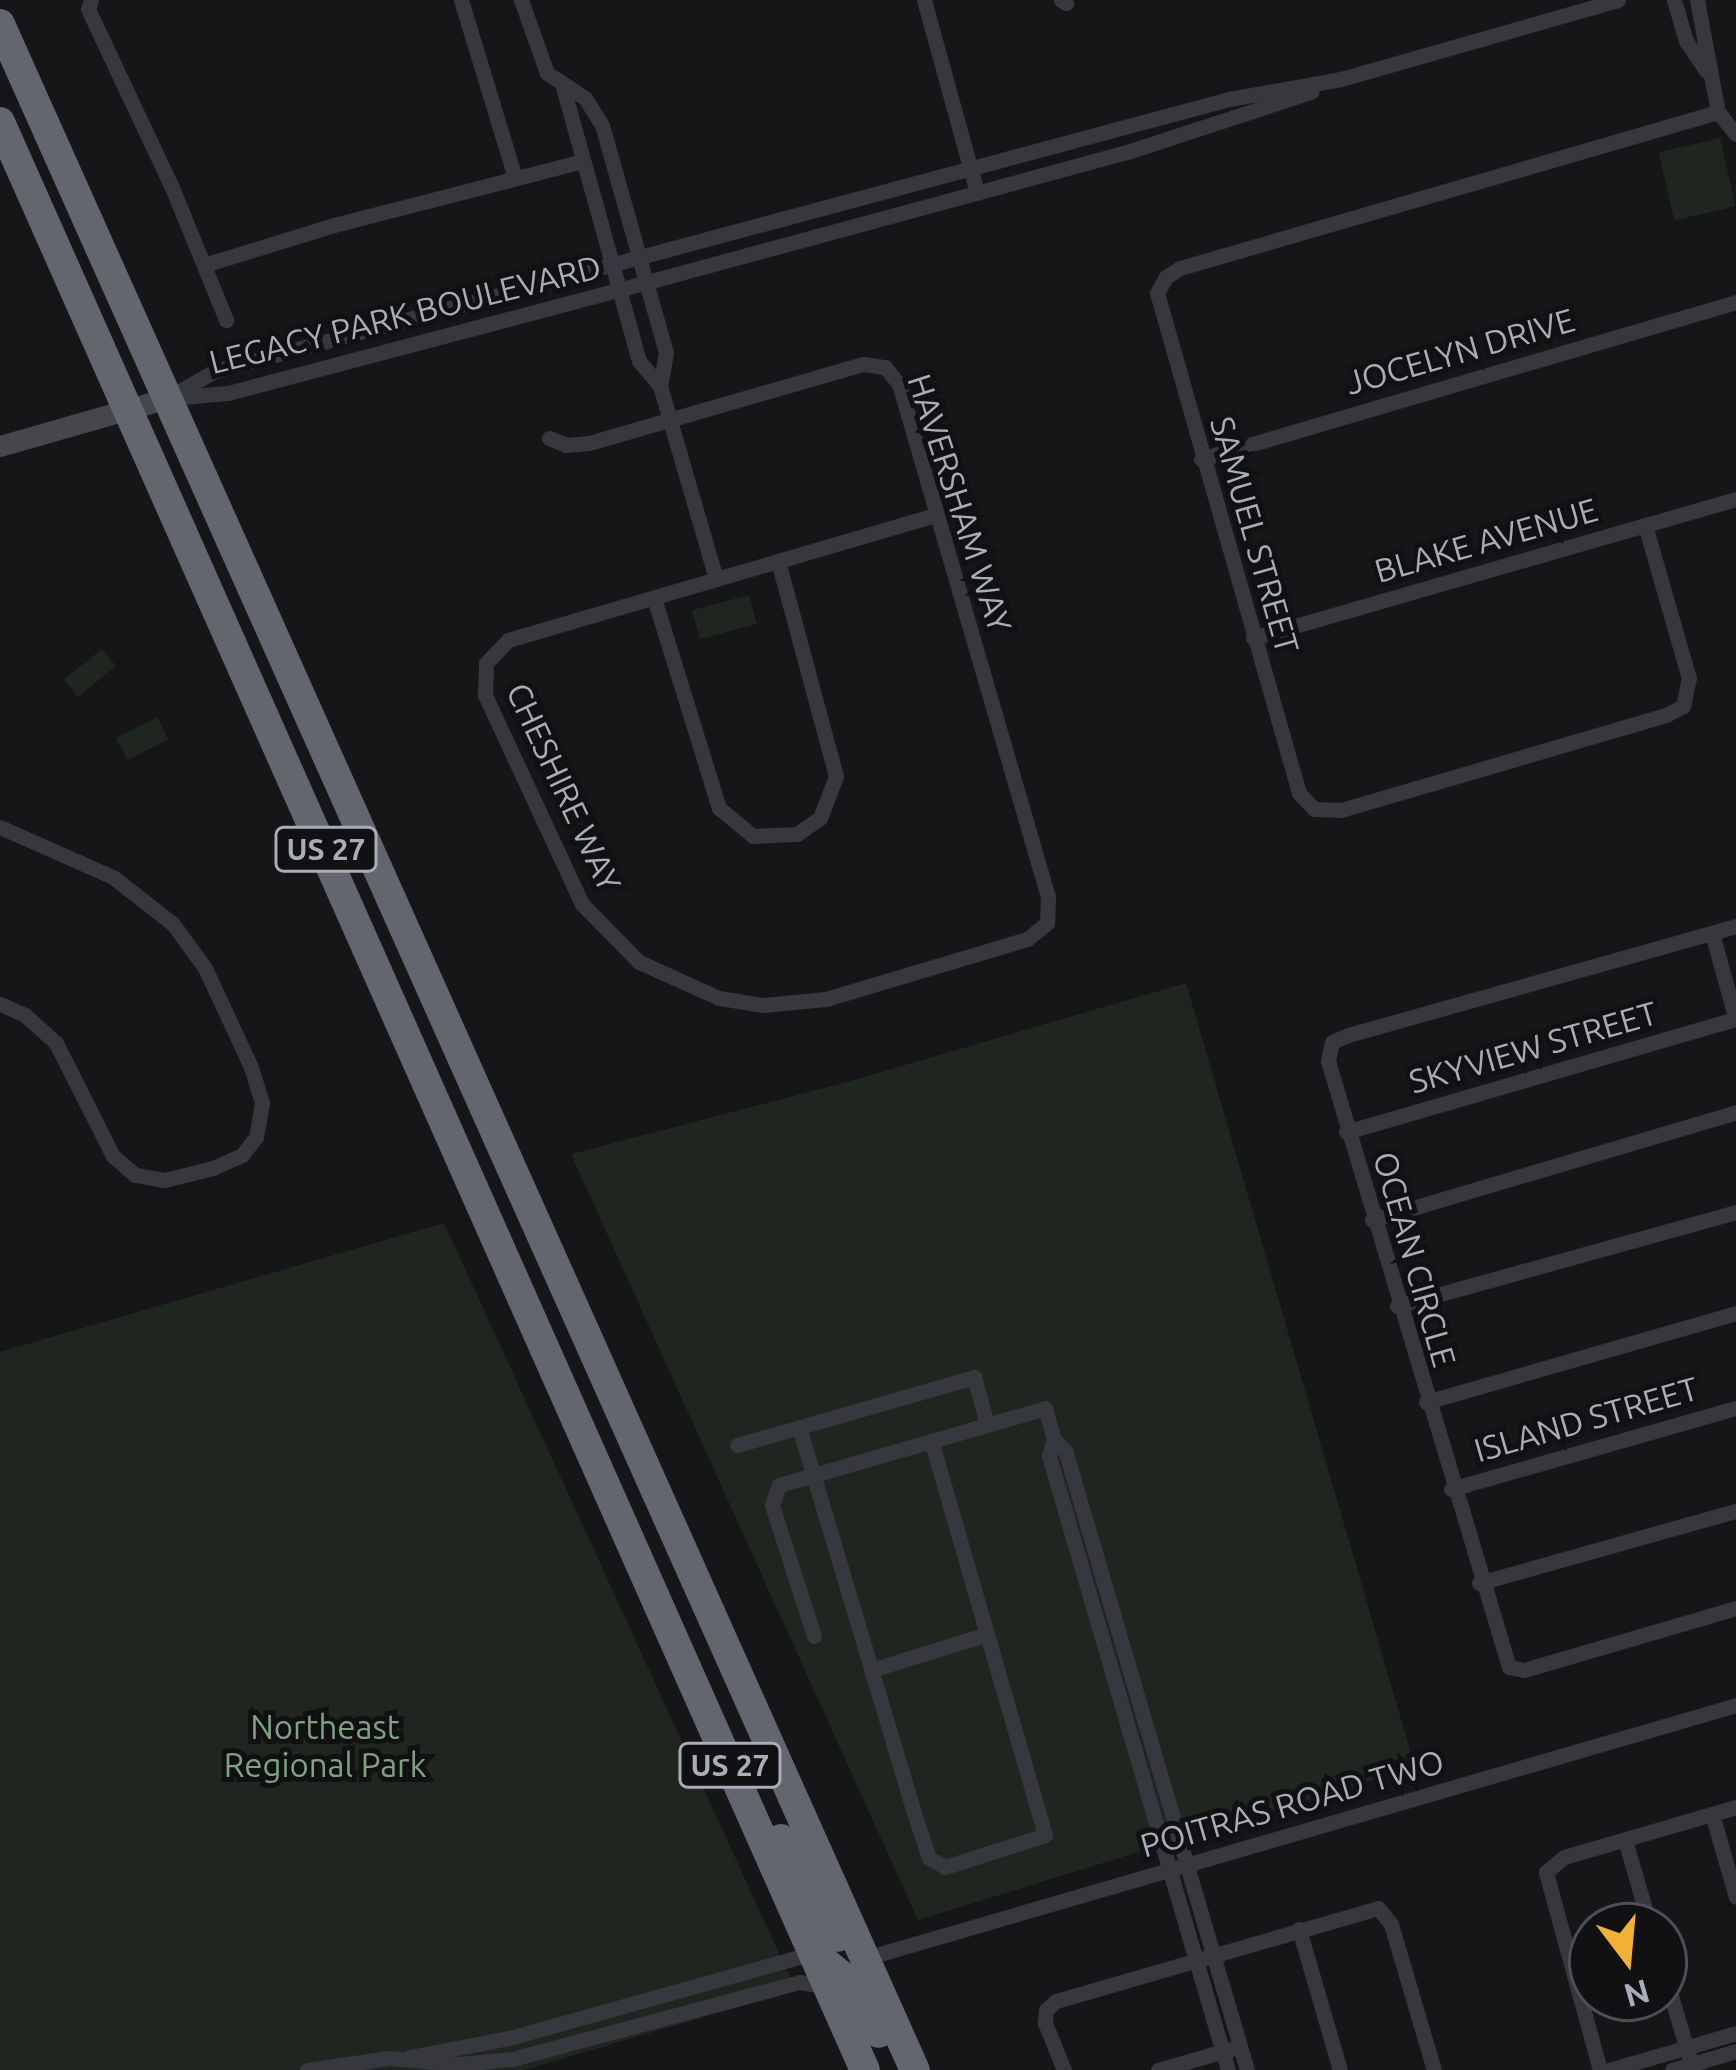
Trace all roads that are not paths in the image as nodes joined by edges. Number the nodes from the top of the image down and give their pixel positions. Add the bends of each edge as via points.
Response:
1 (91, 0) edge
2 (461, 0) edge
3 (521, 0) edge
4 (924, 0) edge
5 (1618, 0) edge
6 (1674, 0) edge
7 (1697, 0) edge
8 (0, 24) edge
9 (1707, 72) junction
10 (1341, 79) junction
11 (563, 87) junction
12 (1718, 112) junction
13 (0, 122) edge
14 (1736, 134) edge
15 (583, 160) junction
16 (971, 170) junction
17 (515, 178) junction
18 (977, 193) junction
19 (639, 259) junction
20 (204, 266) junction
21 (611, 266) junction
22 (645, 283) junction
23 (618, 290) junction
24 (1736, 302) edge
25 (226, 320) dead end
26 (660, 386) junction
27 (167, 398) junction
28 (129, 410) junction
29 (669, 420) junction
30 (549, 438) dead end
31 (0, 446) edge
32 (1201, 459) junction
33 (1736, 499) edge
34 (936, 515) junction
35 (1645, 525) junction
36 (778, 561) junction
37 (716, 579) junction
38 (654, 598) junction
39 (1253, 638) junction
40 (0, 827) edge
41 (1047, 923) joint
42 (1736, 928) edge
43 (1712, 934) junction
44 (0, 1004) edge
45 (1736, 1020) edge
46 (1736, 1112) edge
47 (1346, 1132) junction
48 (465, 1160) junction
49 (1736, 1212) edge
50 (1372, 1220) junction
51 (1397, 1306) junction
52 (1736, 1313) edge
53 (611, 1391) junction
54 (1426, 1402) junction
55 (1736, 1408) edge
56 (987, 1424) junction
57 (799, 1427) junction
58 (1054, 1440) junction
59 (931, 1441) junction
60 (737, 1445) dead end
61 (814, 1475) junction
62 (1451, 1489) junction
63 (1736, 1511) edge
64 (1094, 1546) junction
65 (1076, 1552) junction
66 (1479, 1583) junction
67 (1736, 1608) edge
68 (987, 1634) junction
69 (814, 1636) dead end
70 (871, 1670) junction
71 (689, 1672) junction
72 (1736, 1705) edge
73 (1736, 1808) edge
74 (1712, 1814) junction
75 (1625, 1840) junction
76 (1187, 1865) junction
77 (1168, 1871) junction
78 (1736, 1897) edge
79 (1644, 1902) edge
80 (1299, 1929) junction
81 (813, 1953) junction
82 (1213, 1954) junction
83 (866, 1958) junction
84 (1195, 1959) junction
85 (828, 1987) junction
86 (1679, 2022) edge
87 (1736, 2033) edge
88 (1240, 2046) junction
89 (1222, 2051) junction
90 (1736, 2051) edge
91 (408, 2057) junction
92 (1690, 2061) edge
93 (307, 2070) edge
94 (865, 2070) edge
95 (899, 2070) edge
96 (915, 2070) edge
97 (1064, 2070) edge
98 (1158, 2070) edge
99 (1228, 2070) edge
100 (1247, 2070) edge
101 (1340, 2070) edge
102 (1433, 2070) edge
103 (1605, 2070) edge
104 (1672, 2070) edge

1 - 20 street via 88,9
2 - 17 street
3 - 11 street via 535,50
4 - 16 street
5 - 10 street, LEGACY PARK BOULEVARD
6 - 9 street via 1685,40
7 - 9 street
8 - 27 highway, US 27
9 - 12 street
10 - 16 street, LEGACY PARK BOULEVARD via 1229,99
10 - 18 street, LEGACY PARK BOULEVARD
11 - 15 street
11 - 19 street via 598,116
12 - 14 street
12 - 32 street, SAMUEL STREET via 1172,272 1156,302
13 - 28 highway, US 27
15 - 17 street
15 - 21 street
16 - 18 street
16 - 19 street, LEGACY PARK BOULEVARD
17 - 20 street
18 - 22 street, LEGACY PARK BOULEVARD
19 - 21 street, LEGACY PARK BOULEVARD
19 - 22 street
20 - 25 street
21 - 23 street
21 - 27 street, LEGACY PARK BOULEVARD via 215,371
22 - 23 street, LEGACY PARK BOULEVARD
22 - 26 street via 666,353
23 - 26 street via 639,361
23 - 27 street, LEGACY PARK BOULEVARD via 228,393
24 - 32 street, JOCELYN DRIVE
26 - 29 street
27 - 28 street
27 - 53 highway, US 27
28 - 31 street
28 - 48 highway, US 27
29 - 30 street, HAVERSHAM WAY via 589,443
29 - 34 street, HAVERSHAM WAY via 863,364 885,367 899,384
29 - 37 street
32 - 39 street, SAMUEL STREET
33 - 35 street, BLAKE AVENUE
34 - 36 street, CHESHIRE WAY
34 - 41 street, HAVERSHAM WAY via 1048,898
35 - 39 street, BLAKE AVENUE
35 - 39 street, SAMUEL STREET via 1689,678 1682,706 1341,810 1314,809 1299,793
36 - 37 street, CHESHIRE WAY
36 - 38 street via 836,776 820,818 797,834 753,836 718,808
37 - 38 street, CHESHIRE WAY
38 - 41 street, CHESHIRE WAY via 508,640 490,654 483,674 485,695 565,874 622,949 699,992 786,1005 1027,940
40 - 44 street via 112,878 189,944 261,1094 259,1132 234,1160 164,1180 135,1175 122,1166 56,1043
42 - 43 street, OCEAN CIRCLE
43 - 45 street
43 - 47 street, OCEAN CIRCLE via 1332,1042 1328,1061
45 - 47 street, SKYVIEW STREET
46 - 50 street
47 - 50 street, OCEAN CIRCLE
48 - 53 highway via 480,1161 496,1179 586,1358
48 - 71 highway, US 27
49 - 51 street
50 - 51 street, OCEAN CIRCLE
51 - 54 street, OCEAN CIRCLE
52 - 54 street
53 - 83 highway, US 27
54 - 62 street, OCEAN CIRCLE
55 - 62 street, ISLAND STREET
56 - 57 street via 974,1377
56 - 58 street via 1045,1408
56 - 59 street
57 - 60 street
57 - 61 street
58 - 64 street via 1065,1450
58 - 65 street via 1049,1456
59 - 61 street
59 - 68 street
61 - 69 street via 779,1485 772,1505
61 - 70 street
62 - 66 street, OCEAN CIRCLE
63 - 66 street
64 - 65 street
64 - 76 street
65 - 77 street
66 - 67 street, OCEAN CIRCLE via 1500,1652 1508,1667 1524,1670
68 - 70 street
68 - 70 street via 1045,1835 945,1867 928,1858
71 - 81 highway, US 27
71 - 83 highway via 715,1695 777,1833 830,1925
72 - 76 street, POITRAS ROAD TWO
73 - 74 street
74 - 75 street
74 - 78 street
75 - 79 street
75 - 103 street via 1557,1860 1546,1872
76 - 77 street, POITRAS ROAD TWO
76 - 82 street
77 - 83 street, POITRAS ROAD TWO
77 - 84 street
80 - 82 street
80 - 101 street
80 - 102 street via 1383,1909
81 - 85 highway, US 27
81 - 91 street via 509,2038
81 - 95 highway via 866,2004
82 - 84 street
82 - 88 street
83 - 96 highway, US 27
84 - 89 street
84 - 97 street via 1051,2005 1045,2023
85 - 91 street via 800,1982 512,2059 458,2064
85 - 94 highway, US 27
86 - 92 street
87 - 92 street
88 - 89 street
88 - 100 street
89 - 98 street
89 - 99 street
90 - 92 street
91 - 93 street
92 - 103 street
92 - 104 street

